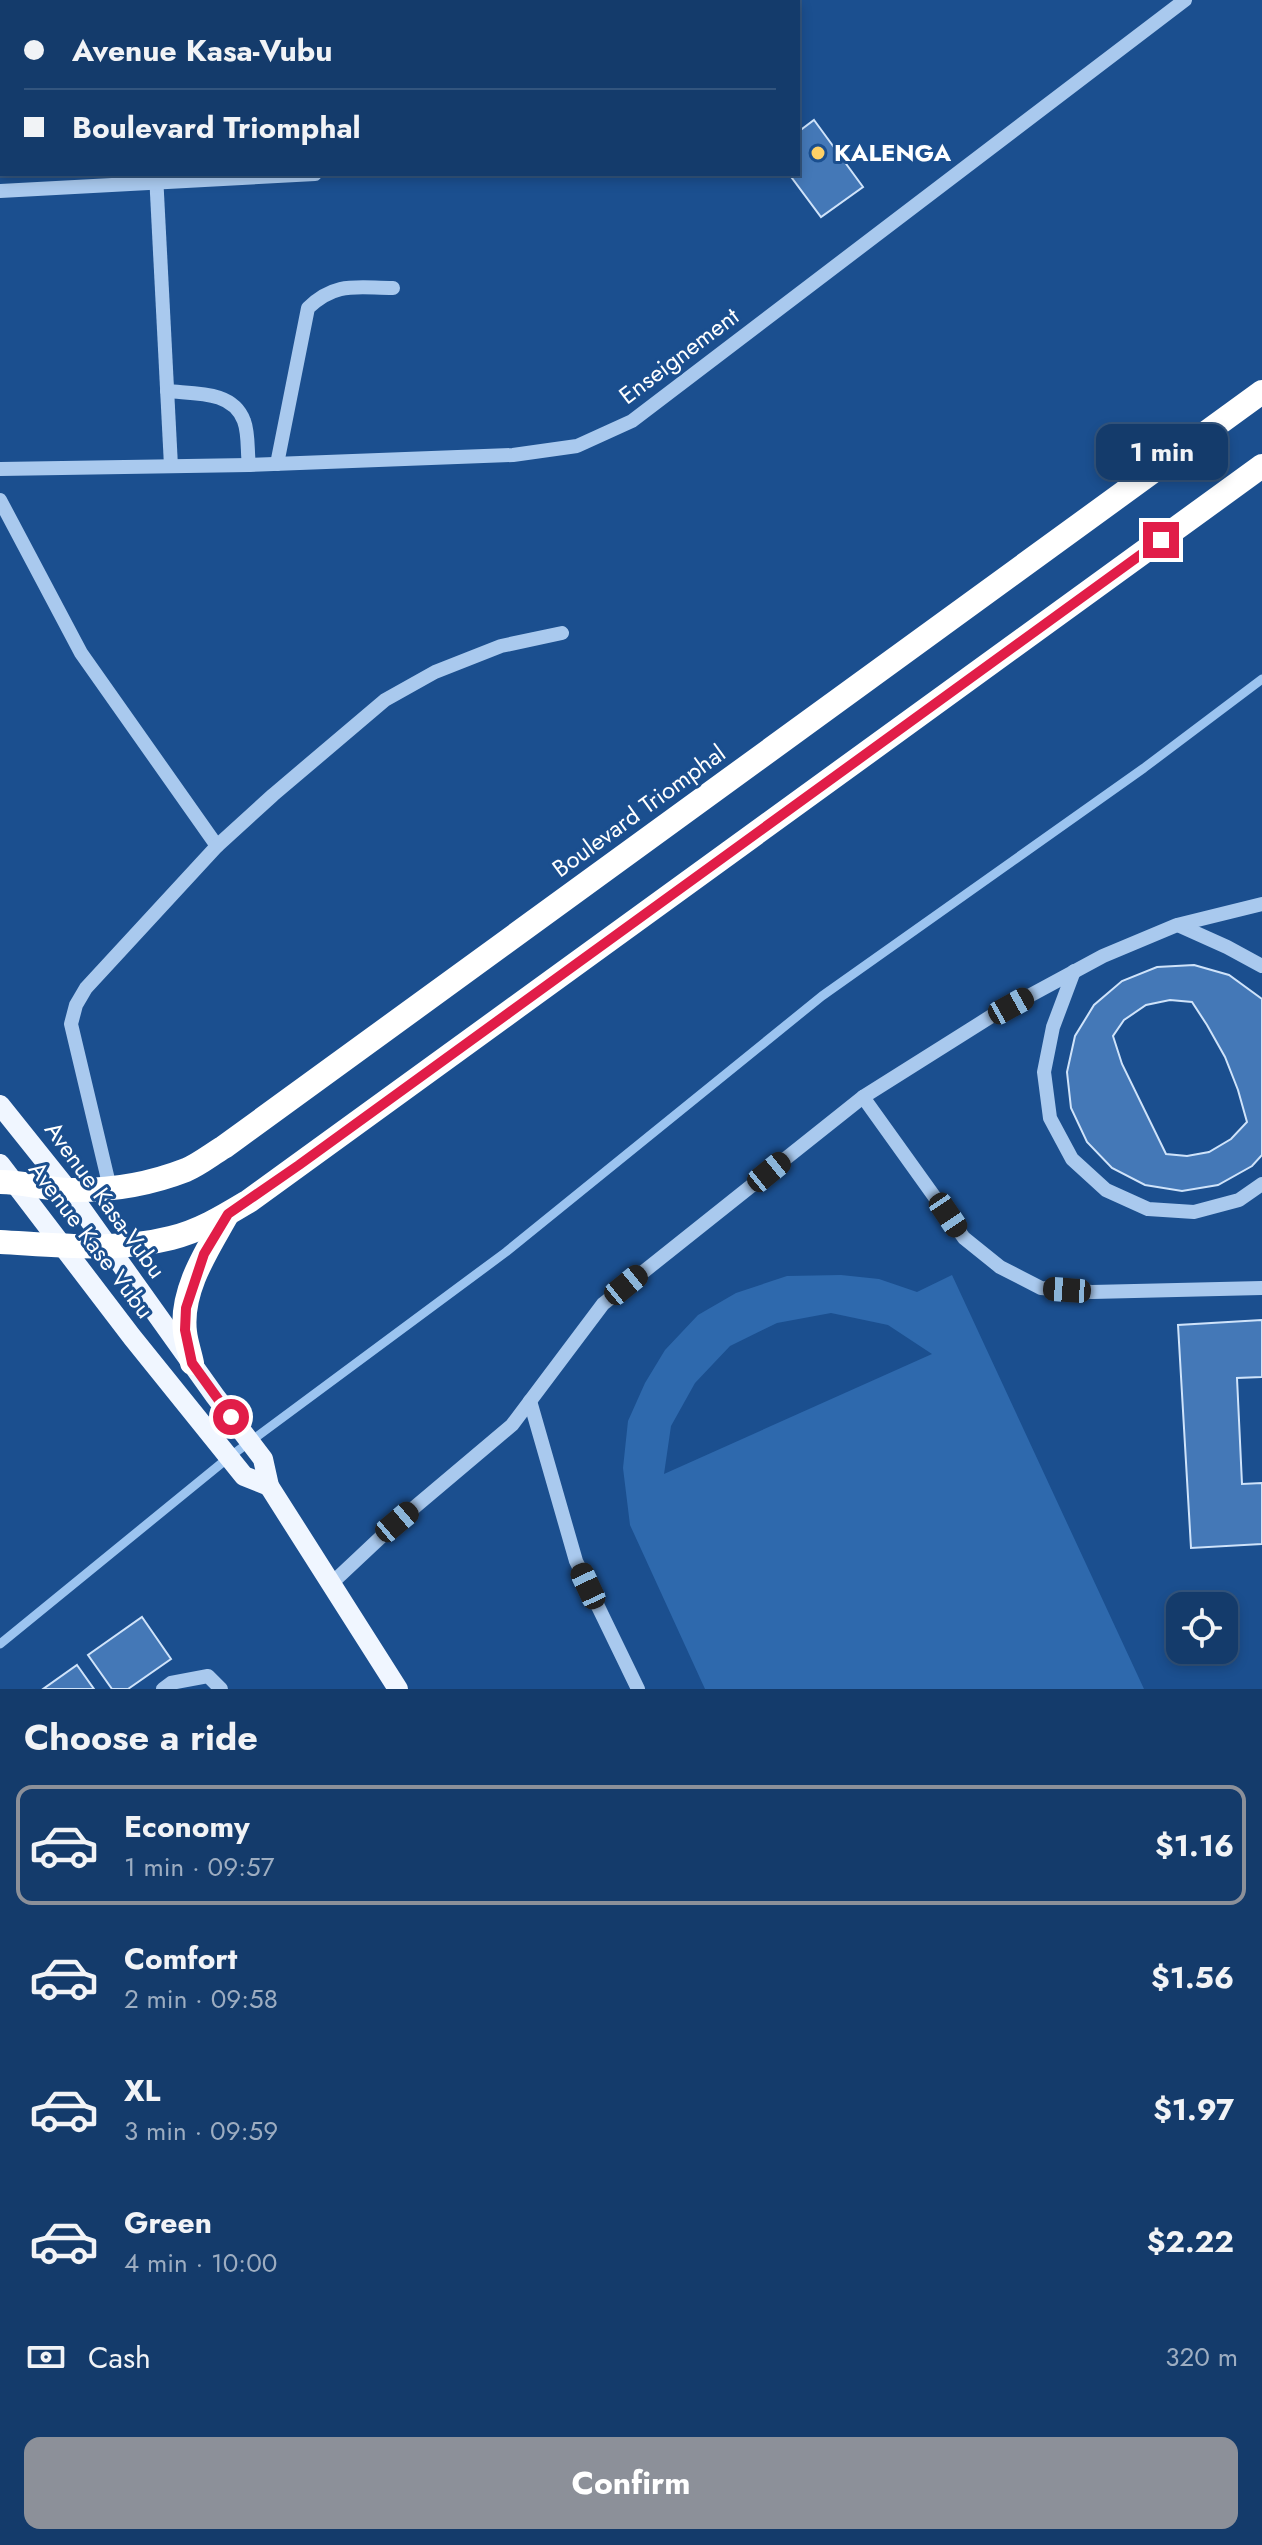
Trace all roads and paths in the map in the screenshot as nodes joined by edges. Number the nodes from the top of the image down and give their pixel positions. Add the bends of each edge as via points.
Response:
1 (1185, 0) edge
2 (252, 176) edge
3 (157, 179) edge
4 (0, 191) edge
5 (393, 288) dead end
6 (167, 391) junction
7 (1262, 392) edge
8 (277, 464) junction
9 (249, 465) junction
10 (171, 466) junction
11 (1262, 466) edge
12 (0, 469) edge
13 (0, 500) edge
14 (562, 633) dead end
15 (217, 846) junction
16 (1262, 904) edge
17 (1177, 925) junction
18 (1262, 966) edge
19 (1074, 971) junction
20 (863, 1097) junction
21 (0, 1105) edge
22 (5, 1176) edge
23 (1262, 1184) edge
24 (110, 1188) junction
25 (68, 1190) junction
26 (218, 1220) junction
27 (0, 1242) edge
28 (61, 1245) junction
29 (108, 1246) junction
30 (1262, 1288) edge
31 (192, 1363) junction
32 (530, 1401) junction
33 (269, 1486) junction
34 (332, 1583) junction
35 (163, 1689) edge
36 (221, 1689) edge
37 (398, 1689) edge
38 (638, 1689) edge

1 - 8 street, Enseignement via 632,421 577,446 513,455
2 - 3 street
3 - 4 street
3 - 6 street
5 - 8 street via 336,288 308,308
6 - 9 street via 217,396 230,403 244,421
6 - 10 street
7 - 24 highway, Boulevard Triomphal via 224,1147 189,1169
8 - 9 street, Enseignement
9 - 10 street, Enseignement
10 - 12 street, Enseignement
11 - 26 highway
13 - 15 street via 81,653
14 - 15 street via 488,651 385,700
15 - 24 street via 76,1005 71,1024
16 - 17 street
17 - 18 street
17 - 19 street
19 - 20 street
19 - 23 street via 1053,1027 1044,1072 1050,1118 1072,1159 1106,1190 1148,1209 1194,1212 1239,1200
20 - 30 street via 964,1238 1000,1267 1041,1288
20 - 32 street via 603,1304
21 - 25 main road, Avenue Kasa-Vubu
22 - 25 highway, Boulevard Triomphal
22 - 28 main road, Avenue Kase Vubu
24 - 25 highway, Boulevard Triomphal
25 - 29 main road, Avenue Kasa-Vubu
26 - 29 highway via 173,1238
26 - 31 highway via 186,1308
27 - 28 highway
28 - 29 highway
28 - 33 main road, Avenue Kase Vubu via 244,1476
29 - 31 main road, Avenue Kasa-Vubu
31 - 33 main road, Avenue Kasa-Vubu via 263,1459
32 - 34 street via 512,1425
32 - 38 street via 576,1561
33 - 34 main road, Avenue Kasa-Vubu
34 - 37 main road, Avenue Kasa-Vubu
35 - 36 street via 208,1676

